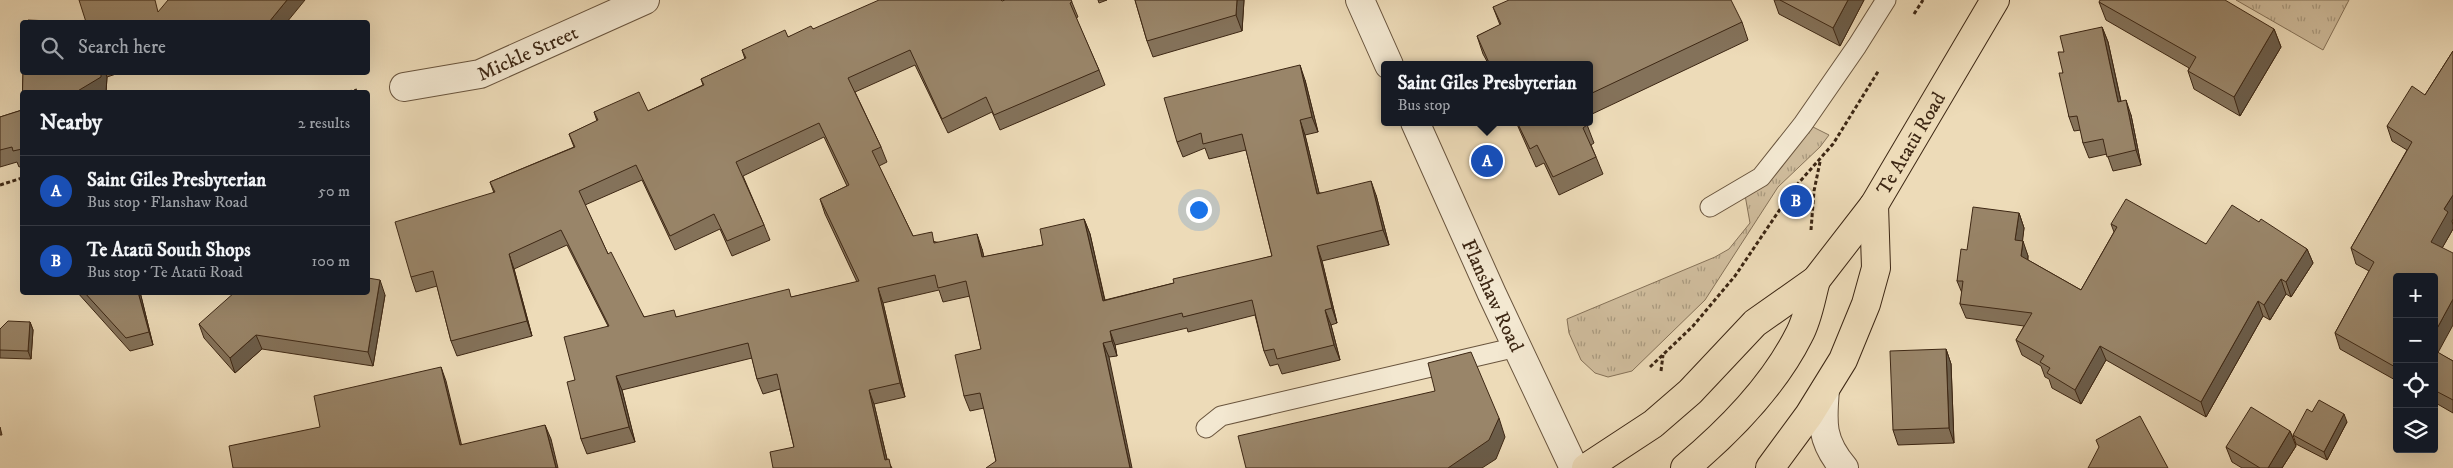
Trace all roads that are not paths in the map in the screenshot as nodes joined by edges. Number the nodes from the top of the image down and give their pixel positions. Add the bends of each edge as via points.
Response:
1 (645, 0) edge
2 (1360, 0) edge
3 (1886, 0) edge
4 (1996, 0) edge
5 (1387, 61) edge
6 (404, 86) dead end
7 (1417, 126) edge
8 (1874, 205) junction
9 (1710, 207) dead end
10 (1816, 280) junction
11 (1516, 347) junction
12 (1825, 390) junction
13 (1206, 428) dead end
14 (1574, 468) edge
15 (1586, 468) edge
16 (1685, 468) edge
17 (1770, 468) edge
18 (1844, 468) edge

1 - 6 street, Mickle Street via 480,74
2 - 5 street
3 - 9 lane via 1803,124 1761,177
4 - 8 main road, Te Atatū Road
7 - 11 street, Flanshaw Road
8 - 10 main road, Te Atatū Road
8 - 12 main road via 1876,268 1872,285 1843,360
10 - 15 main road, Te Atatū Road via 1754,323 1690,392 1653,424
10 - 16 main road, Te Atatū Road via 1800,335 1771,378 1741,418
11 - 13 lane via 1221,416
11 - 14 street, Flanshaw Road
12 - 17 main road
12 - 18 street via 1822,423 1827,442

